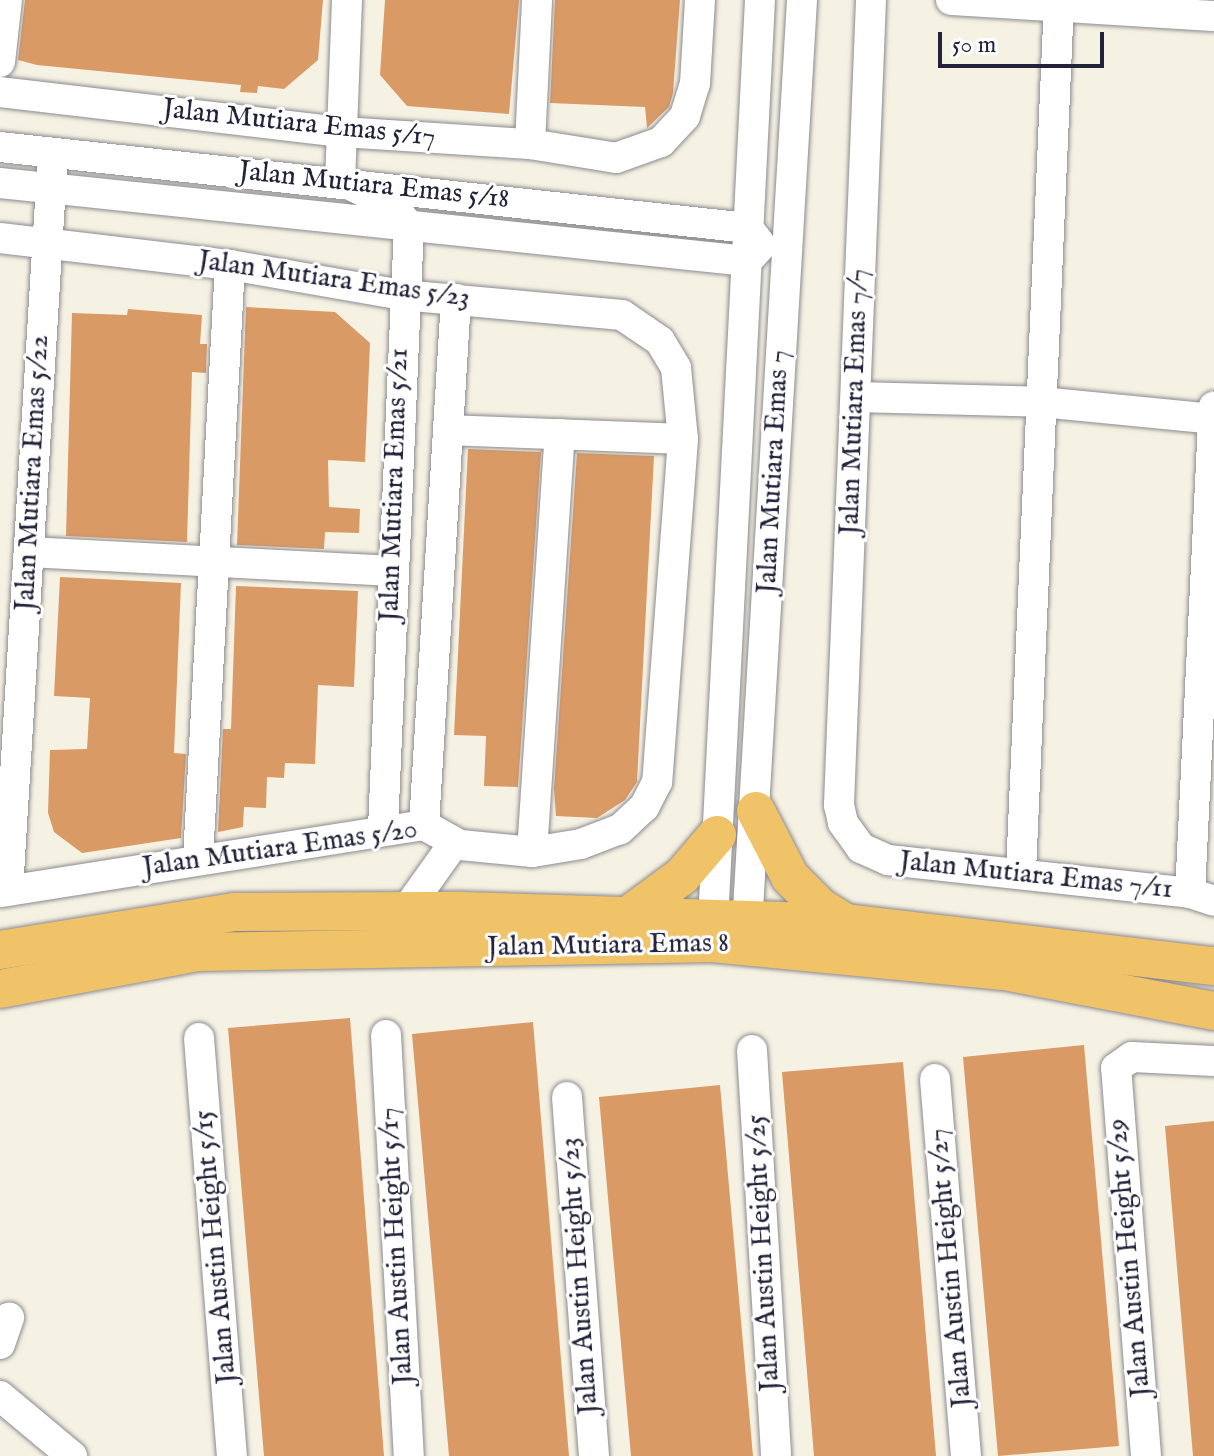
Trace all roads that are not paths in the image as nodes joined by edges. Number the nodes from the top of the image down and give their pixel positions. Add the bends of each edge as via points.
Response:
1 (7, 0) edge
2 (347, 0) edge
3 (537, 0) edge
4 (700, 0) edge
5 (760, 0) edge
6 (802, 0) edge
7 (871, 0) edge
8 (951, 0) edge
9 (1058, 3) edge
10 (1214, 16) edge
11 (0, 62) edge
12 (0, 92) edge
13 (342, 132) junction
14 (530, 144) junction
15 (0, 147) edge
16 (53, 152) junction
17 (340, 180) junction
18 (0, 183) edge
19 (51, 188) junction
20 (789, 210) junction
21 (409, 226) junction
22 (0, 238) edge
23 (47, 241) junction
24 (752, 245) junction
25 (230, 265) junction
26 (784, 294) junction
27 (402, 295) junction
28 (456, 299) junction
29 (681, 382) joint
30 (856, 397) junction
31 (1041, 402) junction
32 (1214, 407) edge
33 (1213, 419) edge
34 (448, 430) junction
35 (560, 434) junction
36 (683, 439) junction
37 (1211, 530) edge
38 (29, 552) junction
39 (214, 565) junction
40 (393, 571) junction
41 (13, 594) edge
42 (1207, 710) edge
43 (839, 805) joint
44 (756, 811) junction
45 (424, 825) junction
46 (383, 829) junction
47 (717, 835) junction
48 (454, 843) junction
49 (532, 852) junction
50 (198, 859) junction
51 (1021, 872) junction
52 (4, 891) edge
53 (1202, 897) edge
54 (405, 912) junction
55 (629, 915) junction
56 (846, 923) junction
57 (730, 930) junction
58 (0, 950) edge
59 (1214, 966) edge
60 (0, 989) edge
61 (1214, 1011) edge
62 (386, 1035) dead end
63 (199, 1038) dead end
64 (752, 1050) dead end
65 (1214, 1061) edge
66 (935, 1079) dead end
67 (567, 1097) dead end
68 (0, 1396) edge
69 (72, 1456) edge
70 (232, 1456) edge
71 (409, 1456) edge
72 (594, 1456) edge
73 (776, 1456) edge
74 (966, 1456) edge
75 (1146, 1456) edge

1 - 11 street
2 - 13 street
3 - 14 street
4 - 14 street, Jalan Mutiara Emas 5/17 via 695,84 685,116 647,151 597,157
5 - 24 street, Jalan Mutiara Emas 7
6 - 20 street, Jalan Mutiara Emas 7
7 - 30 street, Jalan Mutiara Emas 7/7
8 - 9 street
9 - 10 street
9 - 31 street
12 - 13 street, Jalan Mutiara Emas 5/17
13 - 14 street, Jalan Mutiara Emas 5/17
13 - 17 street
15 - 16 street, Jalan Mutiara Emas 5/18
16 - 17 street, Jalan Mutiara Emas 5/18
16 - 19 street, Jalan Mutiara Emas 5/22
17 - 21 street via 387,202
17 - 24 street, Jalan Mutiara Emas 5/18
18 - 19 street, Jalan Mutiara Emas 5/18
19 - 21 street, Jalan Mutiara Emas 5/18
19 - 23 street, Jalan Mutiara Emas 5/22
20 - 24 street
20 - 26 street, Jalan Mutiara Emas 7
21 - 24 street, Jalan Mutiara Emas 5/18
21 - 27 street, Jalan Mutiara Emas 5/21
22 - 23 street, Jalan Mutiara Emas 5/23
23 - 25 street, Jalan Mutiara Emas 5/23
23 - 38 street, Jalan Mutiara Emas 5/22
24 - 26 street
24 - 47 street, Jalan Mutiara Emas 7
25 - 27 street, Jalan Mutiara Emas 5/23
25 - 39 street
26 - 44 street, Jalan Mutiara Emas 7
27 - 28 street, Jalan Mutiara Emas 5/23
27 - 40 street, Jalan Mutiara Emas 5/21
28 - 29 street, Jalan Mutiara Emas 5/23 via 622,315 660,341
28 - 34 street
29 - 36 street, Jalan Mutiara Emas 5/20
30 - 31 street
30 - 43 street, Jalan Mutiara Emas 7/7
31 - 33 street
31 - 51 street
32 - 33 street
33 - 37 street
34 - 35 street
34 - 45 street
35 - 36 street
35 - 49 street
36 - 49 street, Jalan Mutiara Emas 5/20 via 657,782 644,807 620,829 581,844
37 - 42 street
38 - 39 street
38 - 41 street, Jalan Mutiara Emas 5/22
39 - 40 street
39 - 50 street
40 - 46 street, Jalan Mutiara Emas 5/21
41 - 52 street, Jalan Mutiara Emas 5/22
42 - 53 street
43 - 51 street, Jalan Mutiara Emas 7/11 via 849,834 874,855
44 - 56 main road via 790,877 820,907
44 - 57 street, Jalan Mutiara Emas 7
45 - 46 street, Jalan Mutiara Emas 5/20
45 - 48 street, Jalan Mutiara Emas 5/20
46 - 50 street, Jalan Mutiara Emas 5/20
47 - 55 main road via 682,876
47 - 57 street, Jalan Mutiara Emas 7
48 - 49 street, Jalan Mutiara Emas 5/20
48 - 54 street
50 - 52 street, Jalan Mutiara Emas 5/20
51 - 53 street, Jalan Mutiara Emas 7/11
54 - 55 main road, Jalan Mutiara Emas 8
54 - 58 main road, Jalan Mutiara Emas 8 via 234,912
55 - 57 main road, Jalan Mutiara Emas 8
56 - 57 main road, Jalan Mutiara Emas 8
56 - 59 main road, Jalan Mutiara Emas 8
57 - 60 main road, Jalan Mutiara Emas 8 via 198,952
57 - 61 main road, Jalan Mutiara Emas 8 via 1004,971
62 - 71 street, Jalan Austin Height 5/17
63 - 70 street, Jalan Austin Height 5/15
64 - 73 street, Jalan Austin Height 5/25
65 - 75 street, Jalan Austin Height 5/29 via 1144,1056 1119,1062 1115,1074
66 - 74 street, Jalan Austin Height 5/27
67 - 72 street, Jalan Austin Height 5/23
68 - 69 street

